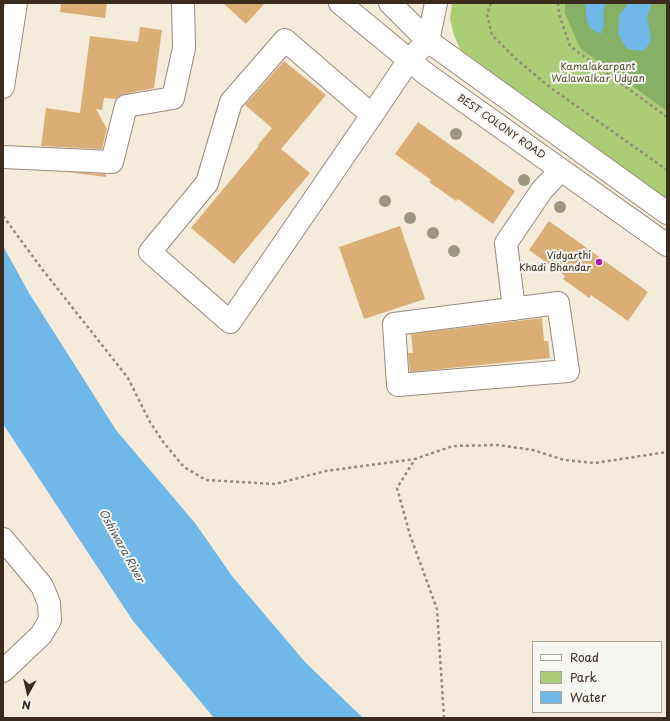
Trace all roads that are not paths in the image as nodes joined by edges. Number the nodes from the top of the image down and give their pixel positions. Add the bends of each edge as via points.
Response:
1 (16, 3) edge
2 (183, 3) edge
3 (340, 3) edge
4 (390, 3) edge
5 (436, 3) edge
6 (428, 41) junction
7 (409, 60) junction
8 (3, 88) edge
9 (372, 115) junction
10 (3, 157) edge
11 (561, 170) junction
12 (667, 214) edge
13 (667, 245) edge
14 (514, 309) junction
15 (3, 539) edge
16 (3, 671) edge

1 - 8 street
2 - 10 street via 184,48 173,98 126,106 112,162
3 - 7 street, BEST COLONY ROAD
4 - 6 street
5 - 6 street
6 - 7 street
6 - 12 street
7 - 9 street
7 - 11 street, BEST COLONY ROAD
9 - 9 street via 230,322 150,252 207,183 231,102 285,40
11 - 13 street, BEST COLONY ROAD
11 - 14 street via 542,190 506,243
14 - 14 street via 394,324 398,385 568,371 558,303
15 - 16 street via 42,586 49,603 50,620 41,635

